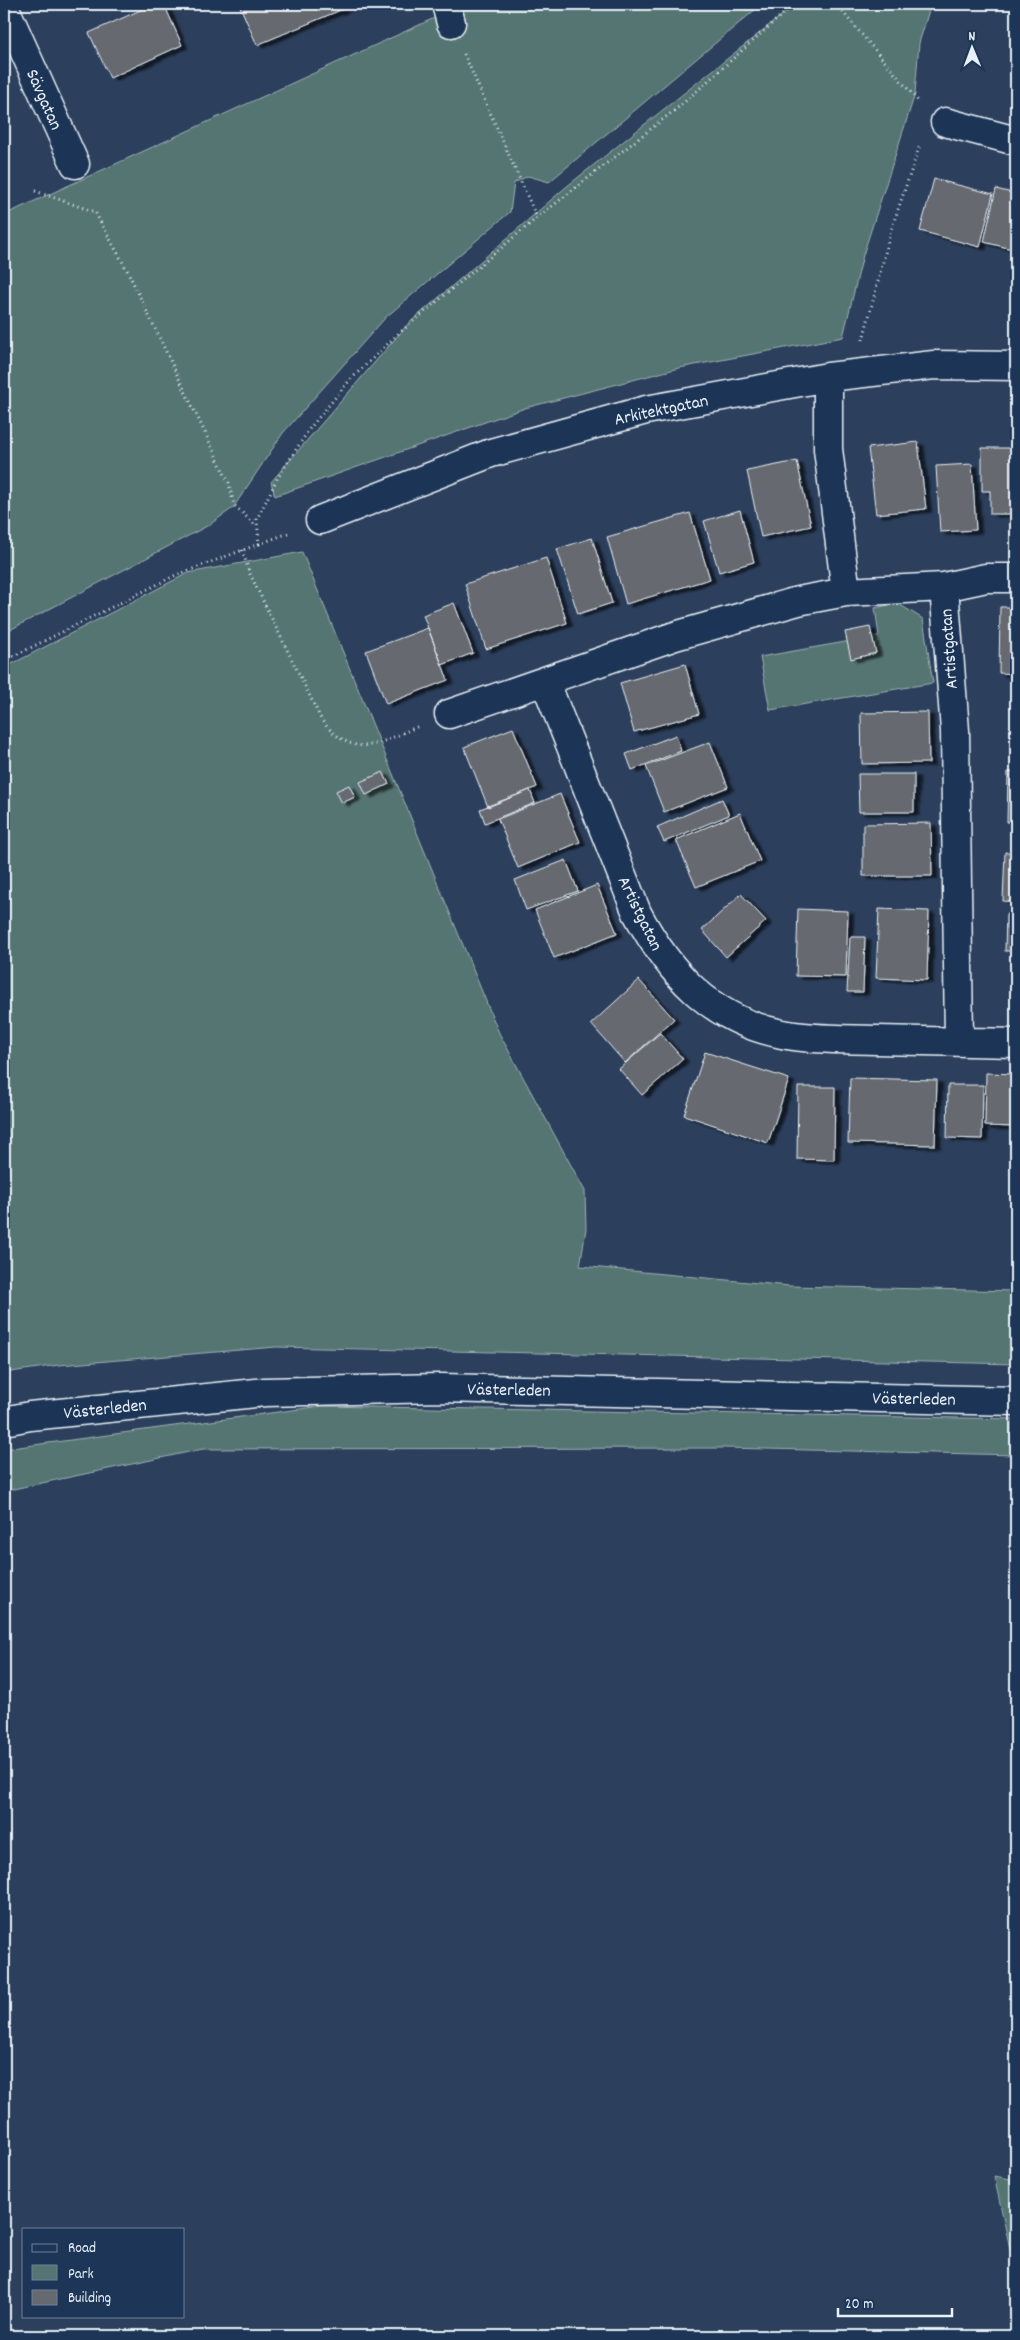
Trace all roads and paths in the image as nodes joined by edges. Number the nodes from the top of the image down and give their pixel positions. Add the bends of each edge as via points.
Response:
1 (794, 4) edge
2 (836, 4) edge
3 (4, 6) edge
4 (448, 13) edge
5 (937, 120) junction
6 (1016, 141) edge
7 (75, 164) dead end
8 (35, 192) dead end
9 (537, 218) junction
10 (1016, 366) edge
11 (864, 373) junction
12 (828, 377) junction
13 (320, 520) dead end
14 (256, 526) junction
15 (242, 550) junction
16 (1016, 578) edge
17 (944, 587) junction
18 (846, 592) junction
19 (4, 661) edge
20 (545, 681) junction
21 (449, 714) joint
22 (960, 1042) junction
23 (1016, 1043) edge
24 (1016, 1401) edge
25 (4, 1421) edge

1 - 9 path via 680,106
2 - 5 path
3 - 7 street, Sävgatan
4 - 9 path
5 - 6 street
5 - 11 path via 891,230 862,345
8 - 14 path via 96,212 229,483 234,505
9 - 14 path via 398,334 350,381 310,428 291,457 277,479
10 - 11 street, Arkitektgatan via 934,365
11 - 12 street, Arkitektgatan
12 - 13 street, Arkitektgatan via 646,410 491,453
12 - 18 street via 828,448
14 - 15 path via 259,544
15 - 19 path via 174,576
15 - 21 path via 250,574 322,721 334,734 349,744 368,747
16 - 17 street, Artistgatan via 986,578
17 - 18 street, Artistgatan
17 - 22 street, Artistgatan via 955,731
18 - 20 street, Artistgatan via 798,601 676,636
20 - 21 street, Artistgatan
20 - 22 street, Artistgatan via 637,913 655,947 707,1003 741,1022 782,1034 830,1039
22 - 23 street, Artistgatan
24 - 25 street, Västerleden via 431,1388 265,1392

